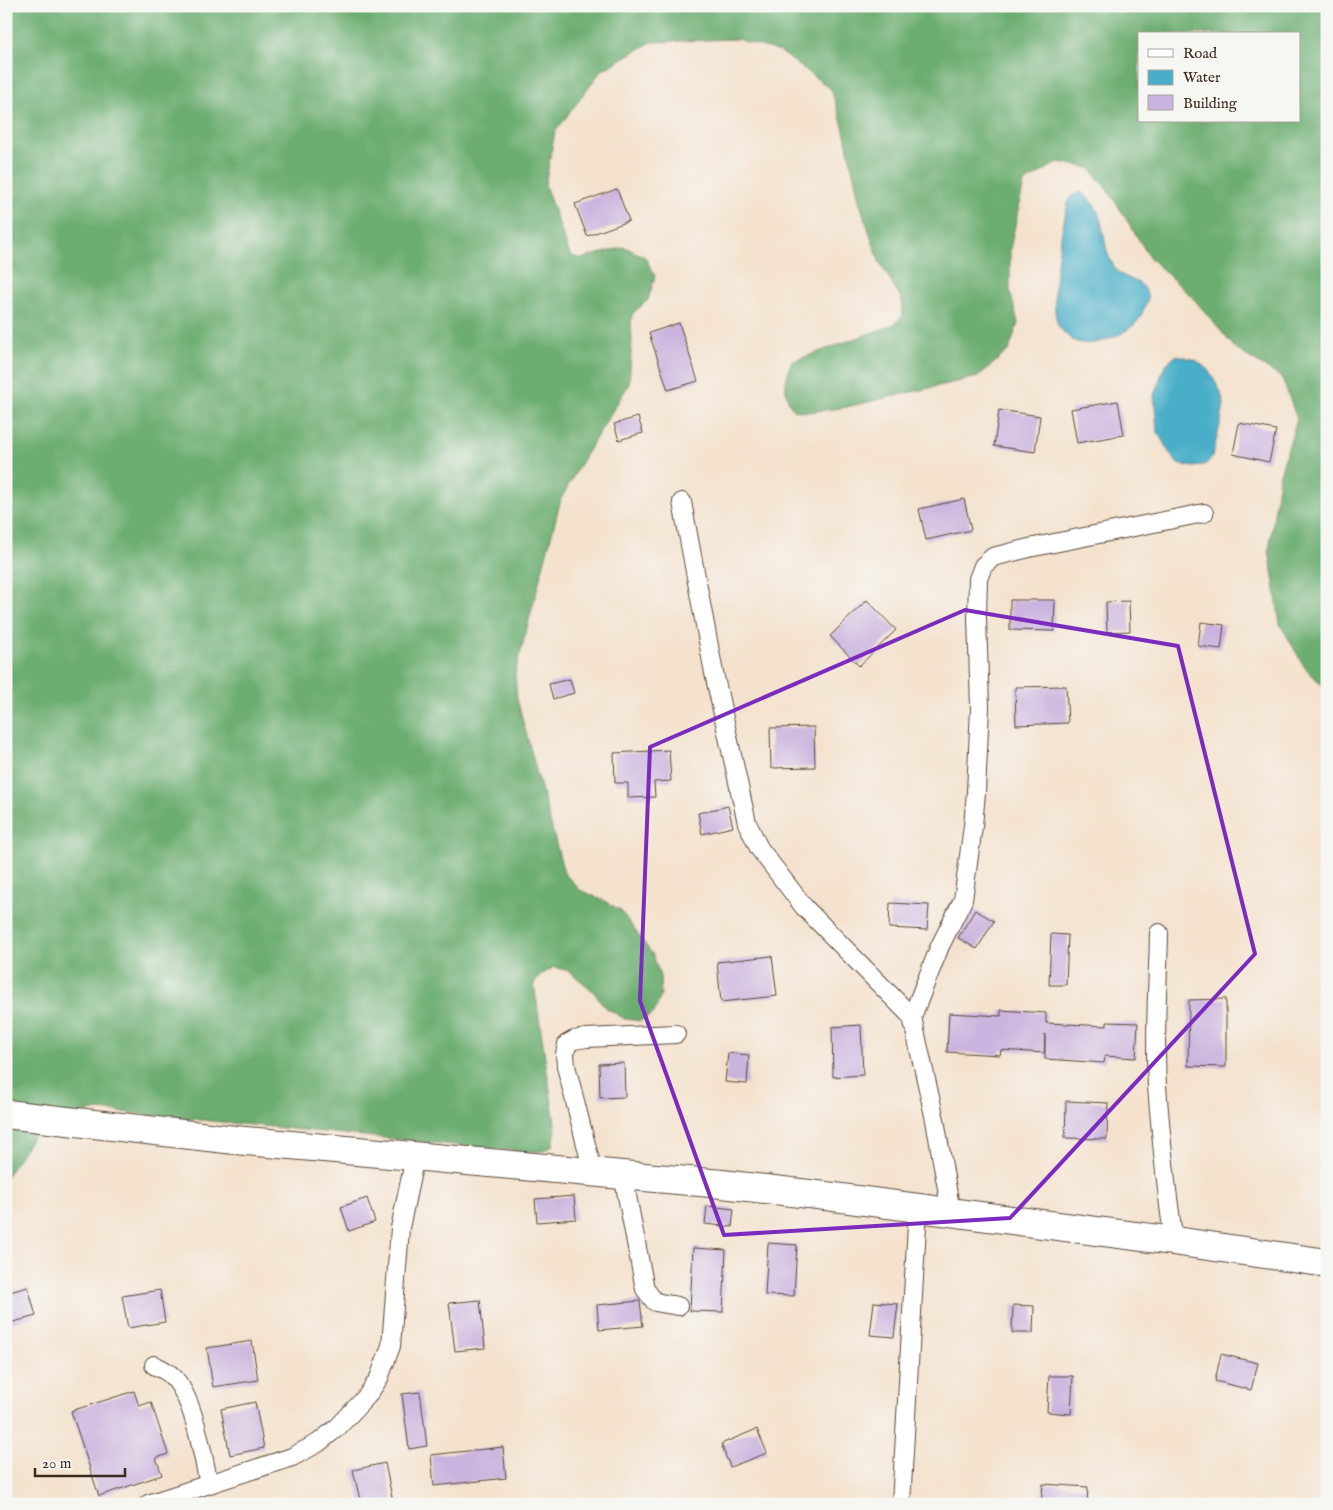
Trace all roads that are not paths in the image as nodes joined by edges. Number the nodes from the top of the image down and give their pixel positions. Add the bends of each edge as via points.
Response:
1 (682, 502) dead end
2 (1204, 513) dead end
3 (1159, 933) dead end
4 (912, 1017) junction
5 (676, 1034) dead end
6 (6, 1114) edge
7 (415, 1157) junction
8 (593, 1172) junction
9 (622, 1175) junction
10 (918, 1208) junction
11 (951, 1212) junction
12 (1174, 1241) junction
13 (1327, 1263) edge
14 (678, 1306) dead end
15 (154, 1366) dead end
16 (209, 1484) junction
17 (148, 1504) edge
18 (901, 1504) edge

1 - 4 lane via 714,673 747,823 759,848 804,907
2 - 4 lane via 1029,548 993,558 983,566 978,579 980,708 976,792 963,900 940,946
3 - 12 lane via 1157,1085
4 - 11 lane
5 - 8 lane via 586,1038 567,1044 566,1066
6 - 7 street
7 - 8 street
7 - 16 lane via 400,1228 391,1346 379,1378 356,1408 318,1443 292,1457
8 - 9 street
9 - 10 street
9 - 14 lane via 645,1288 655,1302
10 - 11 street
10 - 18 lane
11 - 12 street
12 - 13 street
15 - 16 lane via 170,1374 182,1388 195,1421
16 - 17 lane

